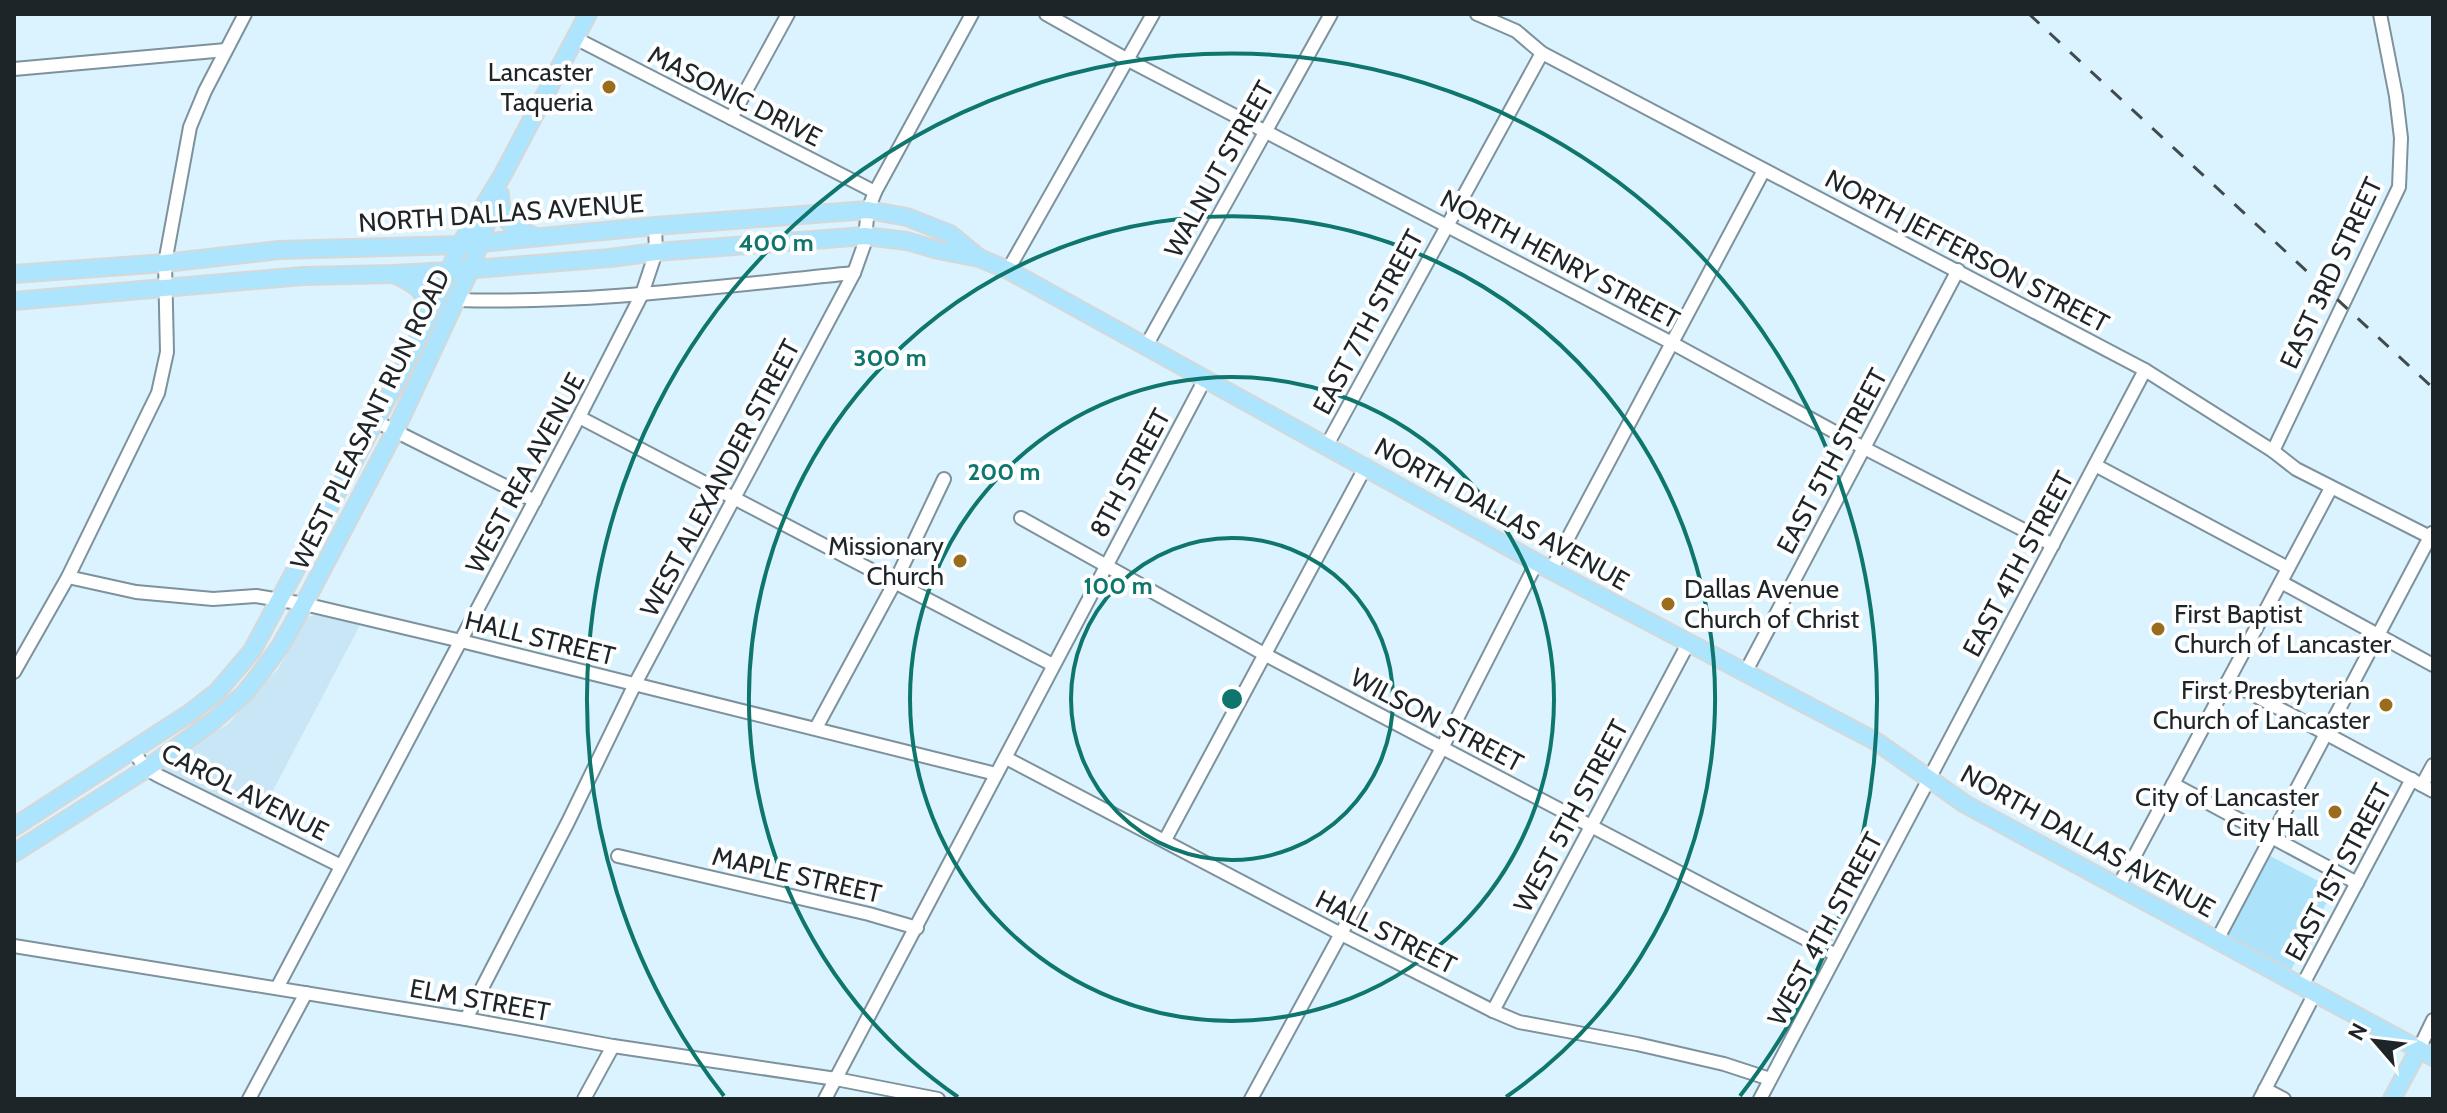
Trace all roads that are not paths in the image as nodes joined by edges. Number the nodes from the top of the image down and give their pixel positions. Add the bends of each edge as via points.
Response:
1 (245, 14) edge
2 (588, 14) edge
3 (788, 14) edge
4 (972, 14) edge
5 (1046, 14) edge
6 (1153, 14) edge
7 (1331, 14) edge
8 (1477, 14) edge
9 (2380, 14) edge
10 (575, 38) junction
11 (226, 50) junction
12 (1542, 53) junction
13 (1128, 60) junction
14 (14, 69) edge
15 (731, 118) junction
16 (1266, 131) junction
17 (1764, 170) junction
18 (502, 176) junction
19 (875, 192) junction
20 (868, 210) junction
21 (1446, 224) junction
22 (655, 226) junction
23 (865, 236) junction
24 (536, 237) junction
25 (482, 242) junction
26 (460, 245) junction
27 (279, 250) junction
28 (656, 252) junction
29 (979, 258) junction
30 (165, 263) junction
31 (471, 268) junction
32 (1008, 270) junction
33 (1958, 270) junction
34 (450, 271) junction
35 (854, 273) junction
36 (22, 274) edge
37 (394, 274) junction
38 (282, 278) junction
39 (165, 288) junction
40 (642, 294) junction
41 (32, 299) junction
42 (457, 300) junction
43 (14, 301) edge
44 (428, 317) junction
45 (1672, 343) junction
46 (1146, 346) junction
47 (2145, 370) junction
48 (1205, 379) junction
49 (579, 417) junction
50 (375, 421) junction
51 (395, 431) junction
52 (1327, 445) junction
53 (1864, 448) junction
54 (2273, 451) junction
55 (2095, 465) junction
56 (1366, 466) junction
57 (944, 479) dead end
58 (2331, 488) junction
59 (734, 497) junction
60 (535, 501) junction
61 (1021, 518) dead end
62 (2431, 534) edge
63 (2053, 545) junction
64 (1105, 566) junction
65 (1544, 566) junction
66 (2288, 568) junction
67 (68, 577) junction
68 (895, 582) junction
69 (2281, 582) junction
70 (281, 600) junction
71 (304, 604) junction
72 (2378, 635) junction
73 (461, 641) junction
74 (1689, 642) junction
75 (1264, 654) junction
76 (1053, 665) junction
77 (2433, 665) edge
78 (14, 672) edge
79 (1745, 673) junction
80 (2228, 681) junction
81 (635, 684) junction
82 (816, 728) junction
83 (2326, 734) junction
84 (1442, 748) junction
85 (134, 752) junction
86 (1006, 758) junction
87 (2433, 765) edge
88 (146, 769) junction
89 (996, 774) junction
90 (1930, 780) junction
91 (2173, 784) junction
92 (2422, 785) edge
93 (1591, 825) junction
94 (14, 827) edge
95 (2271, 837) junction
96 (1165, 840) junction
97 (14, 853) edge
98 (618, 856) dead end
99 (341, 866) junction
100 (2357, 883) junction
101 (2118, 887) junction
102 (917, 928) junction
103 (1341, 934) junction
104 (2217, 940) junction
105 (14, 946) edge
106 (1836, 955) junction
107 (277, 988) junction
108 (2309, 990) junction
109 (306, 993) junction
110 (1493, 1011) junction
111 (466, 1019) junction
112 (2433, 1020) edge
113 (613, 1046) junction
114 (2426, 1053) edge
115 (836, 1079) junction
116 (1770, 1079) junction
117 (2262, 1094) edge
118 (249, 1099) edge
119 (584, 1099) edge
120 (825, 1099) edge
121 (938, 1099) edge
122 (1251, 1099) edge
123 (1760, 1099) edge
124 (2284, 1099) edge
125 (2392, 1099) edge

1 - 11 street
2 - 10 main road
3 - 15 street
4 - 19 street, WEST ALEXANDER STREET
5 - 13 street, NORTH HENRY STREET
6 - 13 street
7 - 16 street, WALNUT STREET
8 - 12 street, NORTH JEFFERSON STREET via 1516,31
9 - 54 street, EAST 3RD STREET via 2401,138 2399,187
10 - 15 street, MASONIC DRIVE
10 - 18 main road
11 - 14 street
11 - 30 street via 190,127
12 - 17 street, NORTH JEFFERSON STREET
12 - 21 street, EAST 7TH STREET
13 - 16 street, NORTH HENRY STREET
13 - 32 street
15 - 19 street, MASONIC DRIVE
16 - 21 street, NORTH HENRY STREET
16 - 46 street, WALNUT STREET
17 - 33 street, NORTH JEFFERSON STREET
17 - 45 street
18 - 24 main road via 501,212 510,224
18 - 25 main road, WEST PLEASANT RUN ROAD
18 - 26 main road, WEST PLEASANT RUN ROAD
19 - 20 street, WEST ALEXANDER STREET
20 - 22 main road, NORTH DALLAS AVENUE
20 - 23 street, WEST ALEXANDER STREET
20 - 29 main road, NORTH DALLAS AVENUE via 907,217 950,234
21 - 45 street, NORTH HENRY STREET
21 - 52 street, EAST 7TH STREET
22 - 24 main road, NORTH DALLAS AVENUE
22 - 28 street, WEST REA AVENUE
23 - 28 main road, NORTH DALLAS AVENUE
23 - 29 main road, NORTH DALLAS AVENUE
23 - 35 street, WEST ALEXANDER STREET
24 - 25 main road, NORTH DALLAS AVENUE
25 - 26 main road, NORTH DALLAS AVENUE
25 - 31 main road, WEST PLEASANT RUN ROAD
26 - 27 main road, NORTH DALLAS AVENUE
26 - 34 main road, WEST PLEASANT RUN ROAD
27 - 30 main road, NORTH DALLAS AVENUE
27 - 38 main road
28 - 31 main road, NORTH DALLAS AVENUE
28 - 40 street, WEST REA AVENUE
29 - 32 main road, NORTH DALLAS AVENUE
30 - 36 main road, NORTH DALLAS AVENUE
30 - 39 street
31 - 34 main road, NORTH DALLAS AVENUE
31 - 42 main road, WEST PLEASANT RUN ROAD
32 - 46 main road, NORTH DALLAS AVENUE
33 - 47 street, NORTH JEFFERSON STREET
33 - 53 street, EAST 5TH STREET
34 - 37 main road, NORTH DALLAS AVENUE
34 - 44 main road, WEST PLEASANT RUN ROAD
35 - 40 street
35 - 59 street, WEST ALEXANDER STREET
36 - 41 main road
37 - 38 main road, NORTH DALLAS AVENUE
37 - 44 main road via 423,293
38 - 39 main road, NORTH DALLAS AVENUE
39 - 41 main road, NORTH DALLAS AVENUE
39 - 67 street via 167,352 158,393
40 - 42 street
40 - 49 street, WEST REA AVENUE
41 - 43 main road, NORTH DALLAS AVENUE
42 - 51 main road, WEST PLEASANT RUN ROAD
44 - 50 main road, WEST PLEASANT RUN ROAD
45 - 53 street, NORTH HENRY STREET
45 - 65 street
46 - 48 main road, NORTH DALLAS AVENUE
47 - 54 street, NORTH JEFFERSON STREET
47 - 55 street, EAST 4TH STREET
48 - 52 main road, NORTH DALLAS AVENUE
48 - 64 street, 8TH STREET
49 - 59 street
49 - 60 street, WEST REA AVENUE
50 - 51 street
50 - 70 main road, WEST PLEASANT RUN ROAD
51 - 60 street
51 - 71 main road, WEST PLEASANT RUN ROAD
52 - 56 main road, NORTH DALLAS AVENUE
53 - 63 street, NORTH HENRY STREET
53 - 79 street, EAST 5TH STREET
54 - 58 street, NORTH JEFFERSON STREET
55 - 63 street, EAST 4TH STREET
55 - 66 street
56 - 65 main road, NORTH DALLAS AVENUE
56 - 75 street
57 - 68 street
58 - 62 street, NORTH JEFFERSON STREET
58 - 66 street
59 - 68 street
59 - 81 street, WEST ALEXANDER STREET
60 - 73 street, WEST REA AVENUE
61 - 64 street, WILSON STREET
62 - 72 street
63 - 90 street, EAST 4TH STREET
64 - 75 street, WILSON STREET
64 - 76 street, 8TH STREET
65 - 74 main road, NORTH DALLAS AVENUE
65 - 84 street
66 - 69 street
67 - 70 street, HALL STREET via 149,594
67 - 78 street
68 - 76 street
68 - 82 street
69 - 72 street
69 - 80 street
70 - 71 street, HALL STREET
70 - 85 main road, WEST PLEASANT RUN ROAD via 227,682
71 - 73 street, HALL STREET
71 - 88 main road, WEST PLEASANT RUN ROAD via 244,694
72 - 77 street
72 - 83 street
73 - 81 street, HALL STREET
73 - 99 street, WEST REA AVENUE
74 - 79 main road, NORTH DALLAS AVENUE
74 - 93 street, WEST 5TH STREET
75 - 84 street, WILSON STREET
75 - 96 street
76 - 86 street, 8TH STREET
79 - 90 main road, NORTH DALLAS AVENUE via 1877,742
80 - 83 street
80 - 91 street
81 - 82 street, HALL STREET
81 - 111 street, WEST ALEXANDER STREET
82 - 89 street, HALL STREET
83 - 92 street
83 - 95 street
84 - 93 street, WILSON STREET
84 - 103 street
85 - 88 street, CAROL AVENUE
85 - 94 main road, WEST PLEASANT RUN ROAD
86 - 89 street, 8TH STREET
86 - 96 street, HALL STREET
87 - 92 street, EAST 1ST STREET
88 - 97 main road, WEST PLEASANT RUN ROAD
88 - 99 street, CAROL AVENUE
89 - 102 street
90 - 101 main road, NORTH DALLAS AVENUE
90 - 106 street, WEST 4TH STREET
91 - 95 street
91 - 101 street
92 - 100 street, EAST 1ST STREET
93 - 106 street, WILSON STREET
93 - 110 street, WEST 5TH STREET
95 - 100 street
95 - 104 street
96 - 103 street, HALL STREET
98 - 102 street, MAPLE STREET
99 - 107 street, WEST REA AVENUE
100 - 108 street, EAST 1ST STREET
101 - 104 main road, NORTH DALLAS AVENUE
102 - 115 street
103 - 110 street, HALL STREET
103 - 122 street
104 - 108 main road, NORTH DALLAS AVENUE
105 - 107 street, ELM STREET
106 - 116 street, WEST 4TH STREET
107 - 109 street, ELM STREET
108 - 114 main road, NORTH DALLAS AVENUE
108 - 117 street, EAST 1ST STREET
109 - 111 street, ELM STREET
109 - 118 street
110 - 116 street, HALL STREET via 1519,1022 1666,1050
111 - 113 street, ELM STREET
112 - 114 street
113 - 115 street, ELM STREET
113 - 119 street
114 - 125 main road
115 - 120 street
115 - 121 street, ELM STREET
116 - 123 street, WEST 4TH STREET
117 - 124 street

